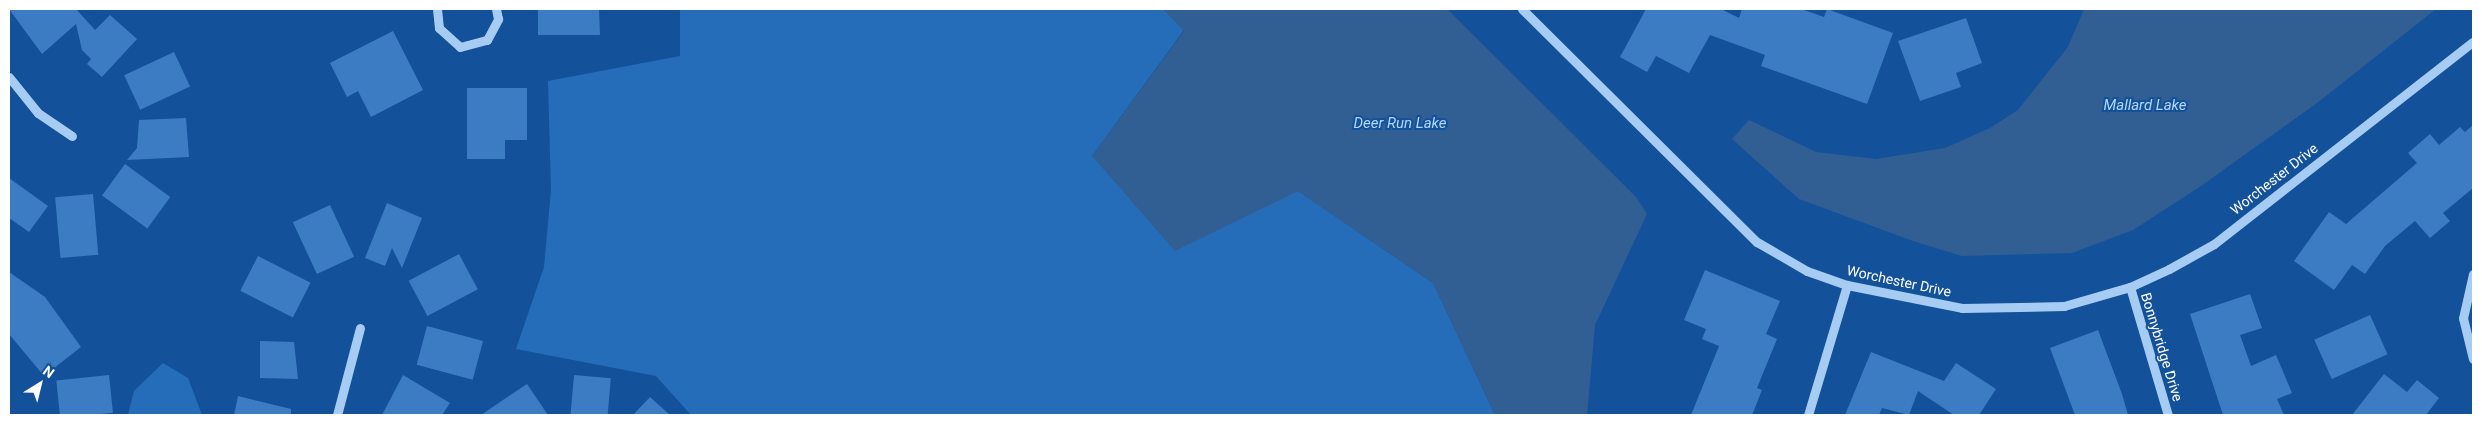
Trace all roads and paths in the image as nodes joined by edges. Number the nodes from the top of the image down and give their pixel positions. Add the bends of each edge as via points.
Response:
1 (437, 9) edge
2 (496, 9) edge
3 (1522, 9) edge
4 (2473, 42) edge
5 (9, 77) edge
6 (72, 136) dead end
7 (2473, 274) edge
8 (1847, 285) junction
9 (2130, 287) junction
10 (360, 328) dead end
11 (2473, 359) edge
12 (337, 415) edge
13 (1808, 415) edge
14 (2168, 415) edge

1 - 2 street via 439,28 448,40 466,47 487,40 498,19
3 - 8 street, Worchester Drive via 1757,242 1807,271
4 - 9 street, Worchester Drive via 2214,244
5 - 6 street via 38,113
7 - 11 street via 2463,318
8 - 9 street, Worchester Drive via 1962,308 2013,310 2064,306
8 - 13 street
9 - 14 street, Bonnybridge Drive
10 - 12 street

